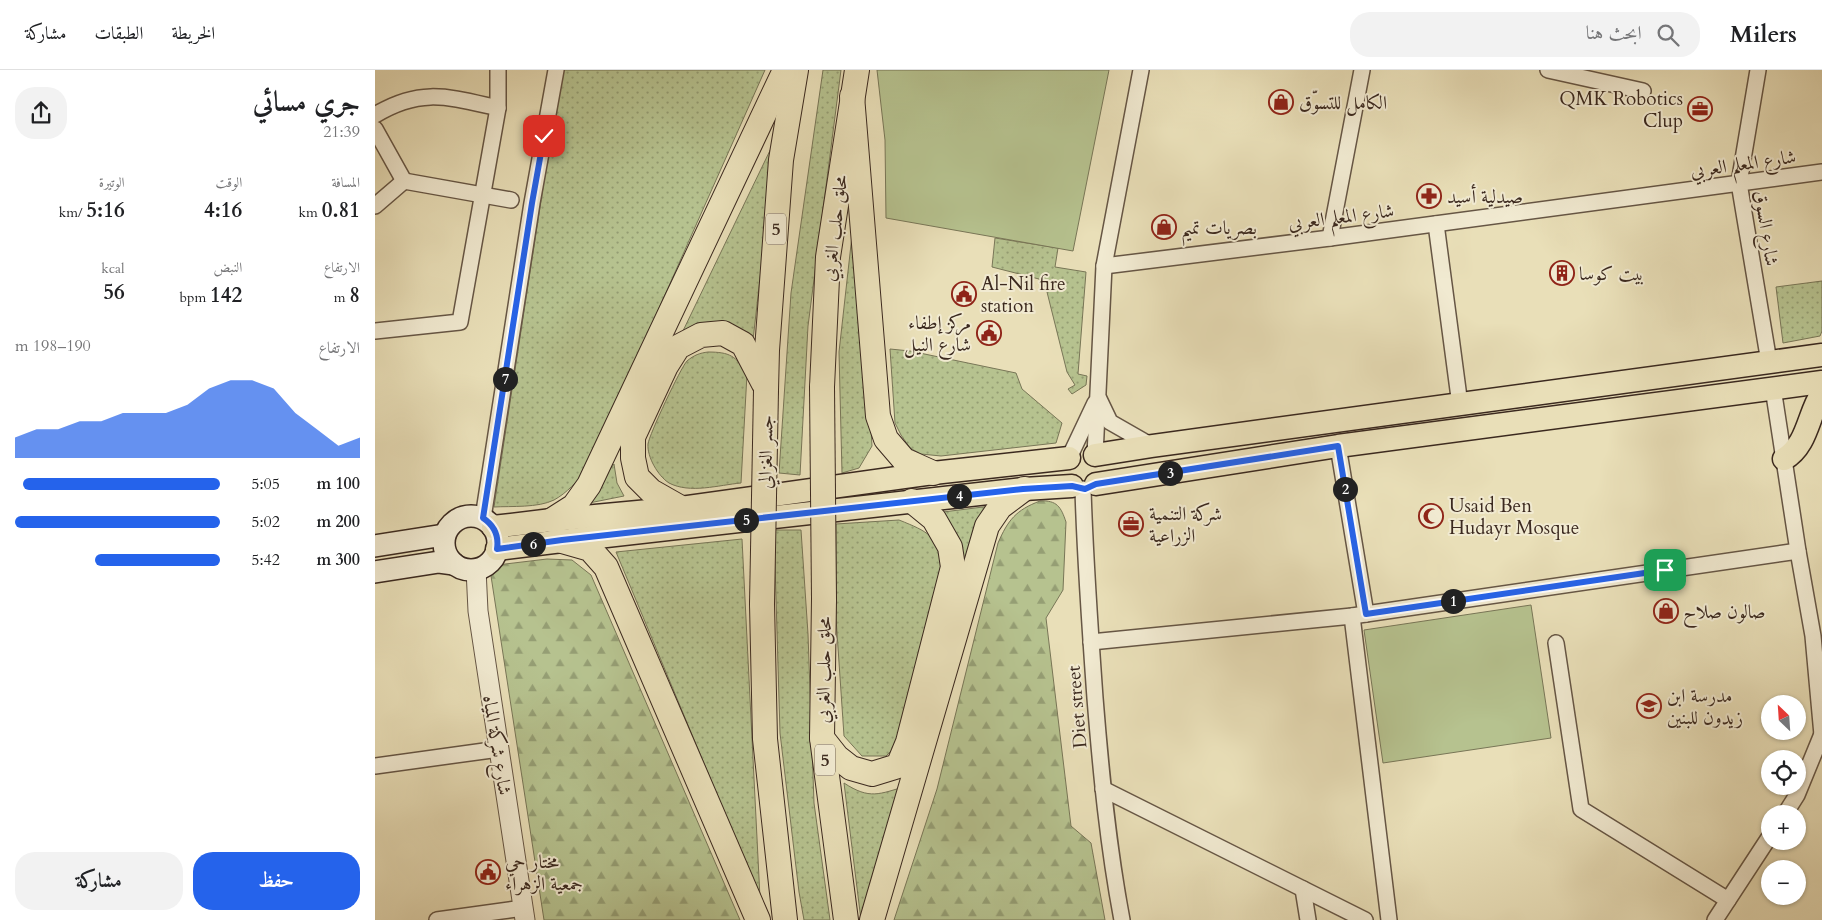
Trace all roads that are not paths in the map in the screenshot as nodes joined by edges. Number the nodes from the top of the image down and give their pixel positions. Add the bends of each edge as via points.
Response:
1 (498, 70) edge
2 (556, 70) edge
3 (785, 70) edge
4 (796, 70) edge
5 (857, 70) edge
6 (1141, 70) edge
7 (1362, 70) edge
8 (1548, 70) edge
9 (1758, 70) edge
10 (1643, 91) dead end
11 (852, 96) junction
12 (498, 108) junction
13 (375, 115) edge
14 (375, 130) edge
15 (1822, 172) edge
16 (404, 181) junction
17 (1739, 183) junction
18 (483, 194) junction
19 (511, 200) dead end
20 (375, 206) edge
21 (1436, 224) junction
22 (1330, 238) junction
23 (1104, 266) junction
24 (375, 332) edge
25 (1822, 355) edge
26 (1769, 362) junction
27 (1822, 382) edge
28 (1773, 388) junction
29 (767, 390) junction
30 (1822, 393) edge
31 (1098, 398) junction
32 (1460, 405) junction
33 (1152, 446) junction
34 (1338, 446) junction
35 (1095, 455) junction
36 (1069, 458) junction
37 (1784, 459) junction
38 (933, 473) junction
39 (1084, 486) junction
40 (1023, 489) junction
41 (912, 501) junction
42 (681, 508) junction
43 (552, 520) junction
44 (488, 523) junction
45 (444, 535) junction
46 (562, 540) junction
47 (375, 546) edge
48 (497, 549) junction
49 (1798, 551) junction
50 (454, 564) junction
51 (475, 569) junction
52 (375, 572) edge
53 (1359, 615) junction
54 (1818, 632) edge
55 (1091, 642) junction
56 (1556, 643) dead end
57 (1822, 735) edge
58 (822, 738) junction
59 (499, 749) junction
60 (375, 766) edge
61 (1103, 789) junction
62 (1791, 805) edge
63 (1761, 850) edge
64 (1303, 889) junction
65 (1728, 900) junction
66 (524, 914) edge
67 (437, 920) edge
68 (758, 920) edge
69 (785, 920) edge
70 (846, 920) edge
71 (872, 920) edge
72 (1122, 920) edge
73 (1309, 920) edge
74 (1365, 920) edge
75 (1389, 920) edge
76 (1715, 920) edge

1 - 12 street
2 - 44 street via 530,213
3 - 43 highway via 589,485 574,506
4 - 29 highway, 5 via 781,160
5 - 11 highway, محلق حلب الغربي / 5
6 - 23 street
7 - 22 street
8 - 10 street
9 - 17 street, شارع السوق
11 - 38 highway via 878,416 886,439 905,460
11 - 58 highway, محلق حلب الغربي / 5, bridge via 829,257 822,388
12 - 13 street via 428,96 407,99
12 - 18 street
14 - 16 street
15 - 17 street, شارع المعلم العربي
16 - 18 street
16 - 20 street
17 - 21 street, شارع المعلم العربي
17 - 26 street, شارع السوق
18 - 19 street
18 - 24 street via 460,322
21 - 22 street, شارع المعلم العربي
21 - 32 street
22 - 23 street, شارع المعلم العربي
23 - 31 street
25 - 26 main road
26 - 32 main road
27 - 28 main road
28 - 34 main road
28 - 37 street
29 - 42 highway via 743,344 723,333 701,335 678,347 665,366 633,437 633,458 637,477 651,491
29 - 69 highway, جسر الغزالي / 5, bridge via 762,604 765,739
30 - 37 main road via 1799,445
31 - 33 street via 1110,422
31 - 35 street
31 - 36 street
32 - 33 main road
33 - 35 main road
34 - 39 main road
34 - 53 street
35 - 36 main road via 1079,452
35 - 39 main road via 1102,473
36 - 38 main road
36 - 39 main road via 1065,476
37 - 49 street
38 - 42 main road
39 - 40 main road
39 - 55 street, Diet street
40 - 41 main road
40 - 71 highway via 1000,507 987,526
41 - 46 main road
41 - 58 highway via 933,518 950,547 953,567 899,766 872,774 851,768
42 - 43 main road
43 - 44 main road
44 - 45 main road via 475,516 460,518
44 - 48 main road via 498,542
45 - 47 main road
45 - 50 main road via 445,551
46 - 48 main road
46 - 68 highway via 590,549 606,567
48 - 51 main road via 489,562
49 - 53 street
49 - 54 street
50 - 51 main road via 460,568
50 - 52 main road via 439,562
51 - 59 street, شارع شركة المياه via 478,611
53 - 55 street
53 - 75 street
54 - 57 street
55 - 61 street, Diet street
56 - 65 street via 1581,809
57 - 62 street
58 - 70 highway, محلق حلب الغربي / 5
59 - 60 street
59 - 66 street, شارع شركة المياه
61 - 64 street
61 - 72 street, Diet street
63 - 65 street
64 - 73 street
64 - 74 street
65 - 76 street
66 - 67 street

